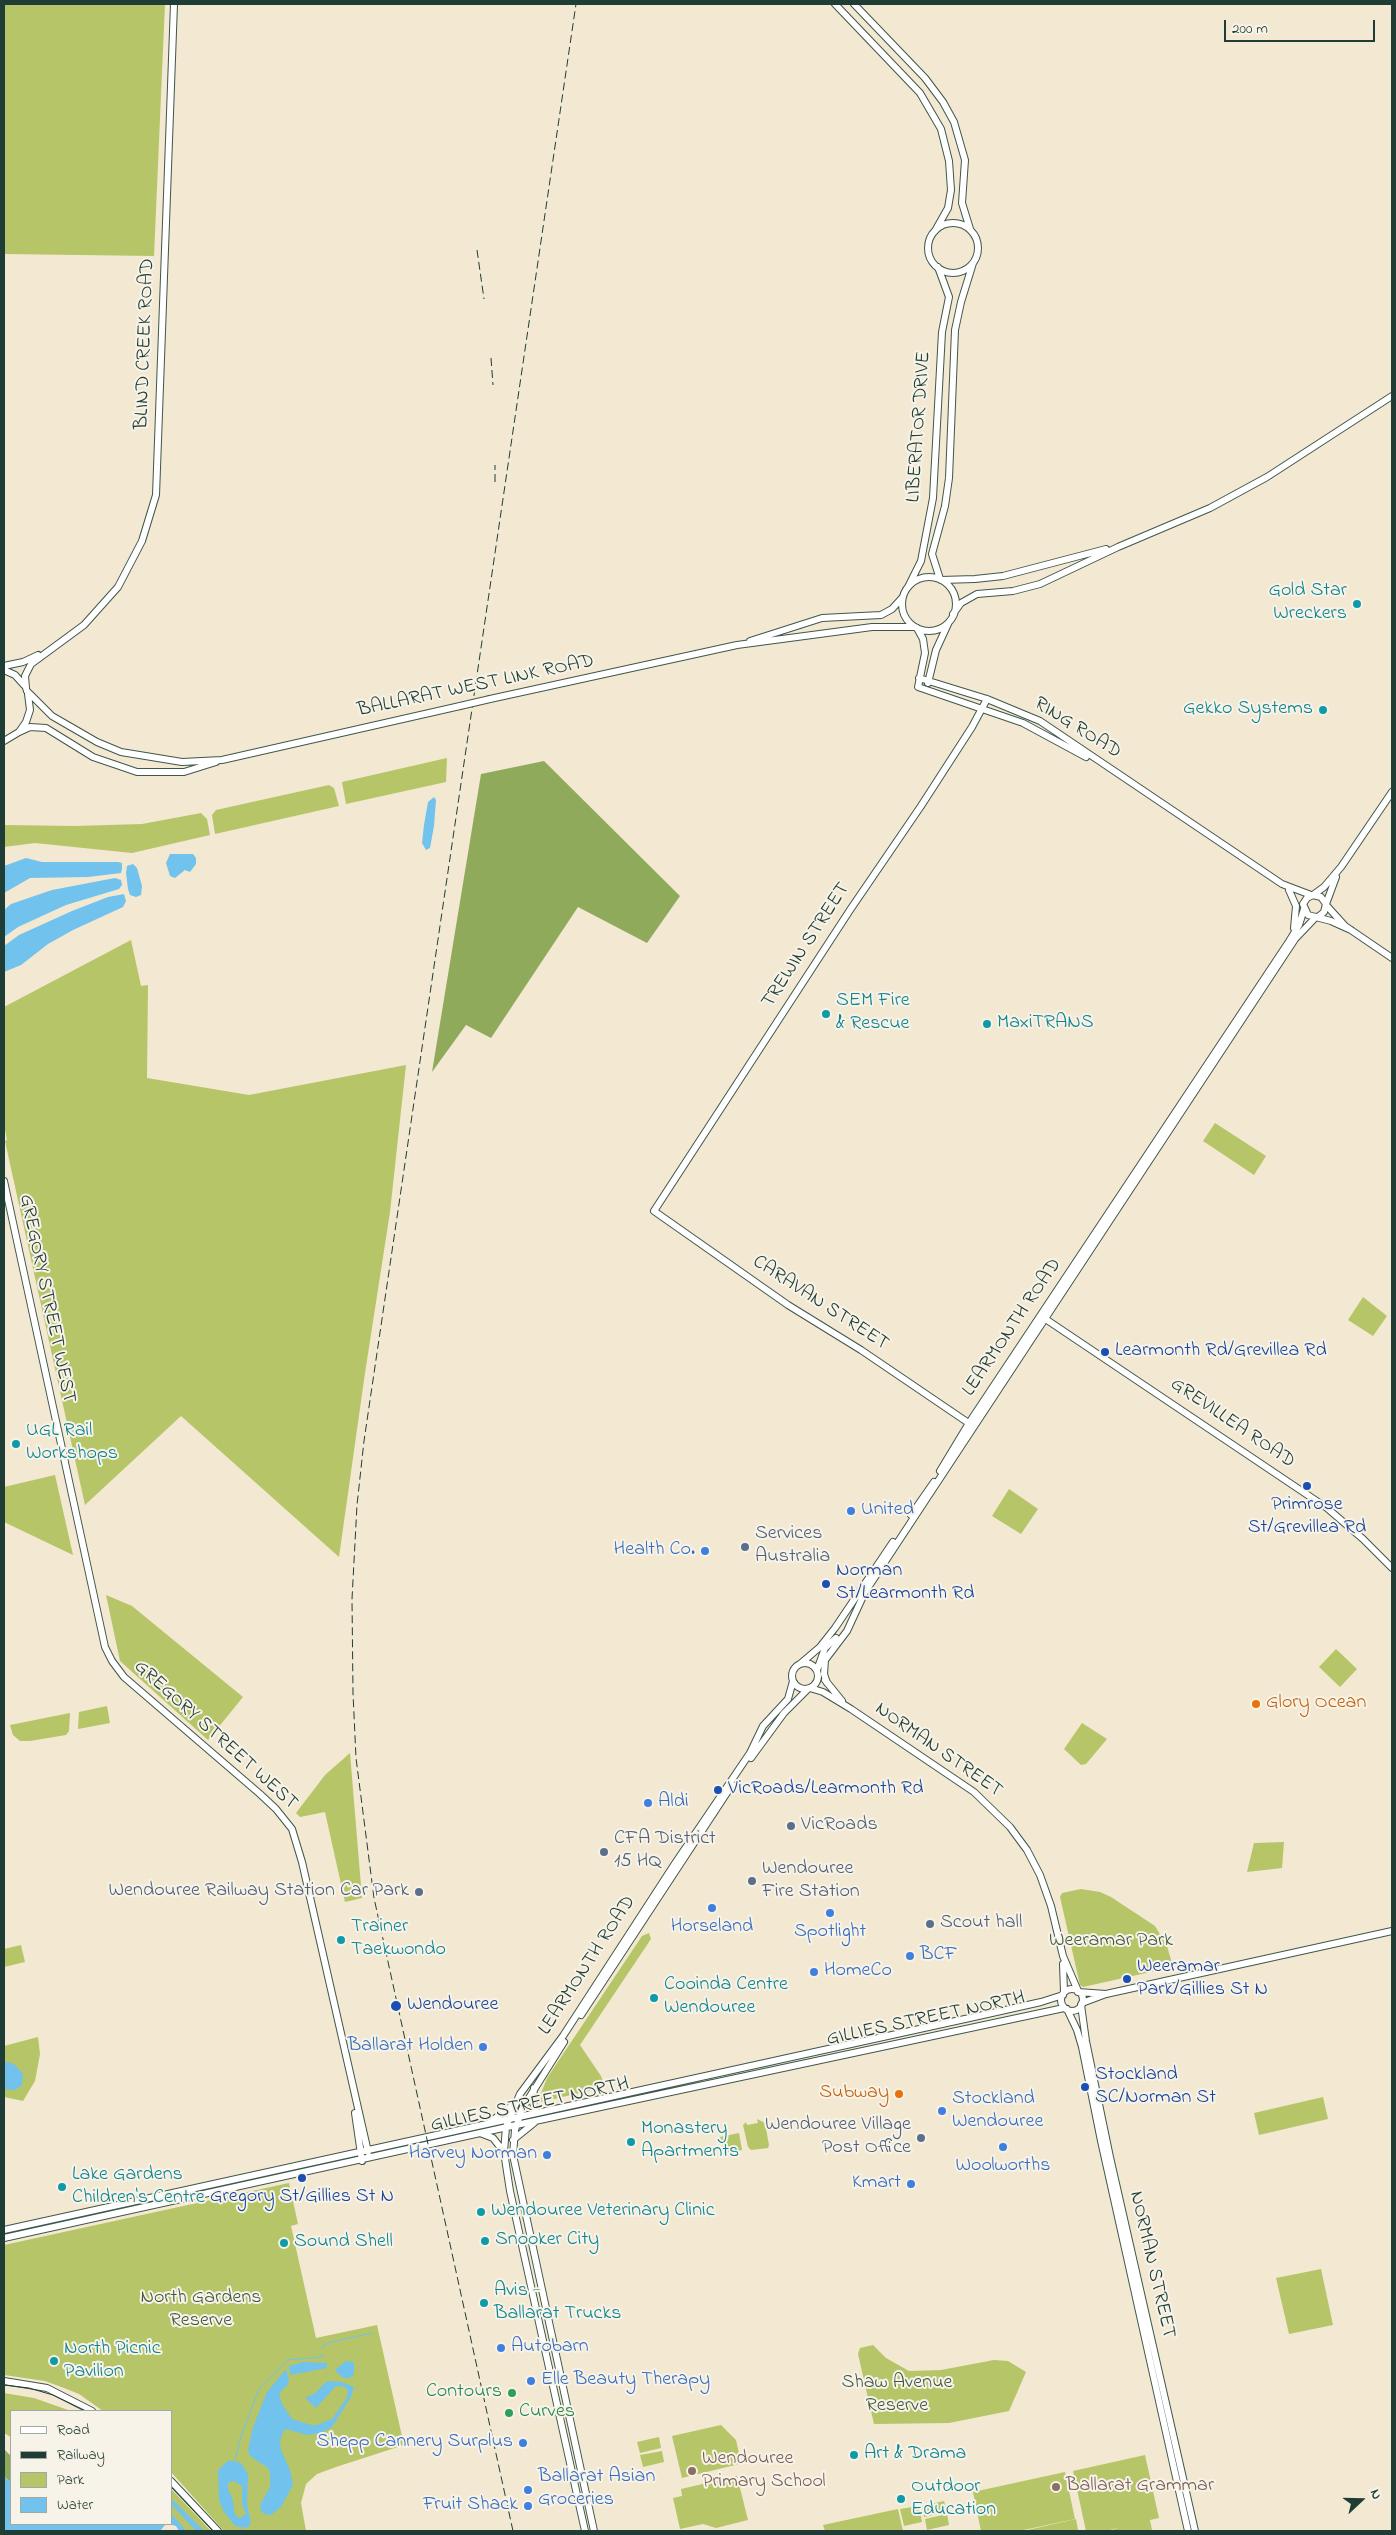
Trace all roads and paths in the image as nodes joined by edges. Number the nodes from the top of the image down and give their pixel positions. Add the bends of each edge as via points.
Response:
1 (174, 4) edge
2 (835, 4) edge
3 (854, 5) edge
4 (851, 20) junction
5 (970, 229) junction
6 (935, 230) junction
7 (973, 263) junction
8 (938, 268) junction
9 (1392, 396) edge
10 (1118, 547) junction
11 (940, 580) junction
12 (908, 587) junction
13 (902, 598) junction
14 (952, 617) junction
15 (916, 628) junction
16 (738, 645) junction
17 (53, 648) junction
18 (4, 668) edge
19 (919, 678) junction
20 (929, 681) junction
21 (27, 689) junction
22 (926, 689) junction
23 (987, 699) junction
24 (983, 709) junction
25 (1040, 721) junction
26 (1036, 729) junction
27 (19, 732) junction
28 (4, 741) edge
29 (222, 760) junction
30 (1392, 792) edge
31 (1155, 800) junction
32 (1341, 867) junction
33 (1282, 884) junction
34 (1288, 890) junction
35 (1312, 895) junction
36 (1326, 905) junction
37 (1303, 908) junction
38 (1317, 917) junction
39 (1350, 930) junction
40 (1288, 943) junction
41 (1392, 958) edge
42 (1249, 1006) junction
43 (4, 1181) edge
44 (654, 1211) joint
45 (1042, 1317) junction
46 (971, 1425) junction
47 (1392, 1568) edge
48 (850, 1622) junction
49 (800, 1664) junction
50 (817, 1671) junction
51 (794, 1682) junction
52 (827, 1683) junction
53 (809, 1688) junction
54 (851, 1709) junction
55 (649, 1906) junction
56 (1392, 1931) edge
57 (1063, 1956) junction
58 (597, 1987) junction
59 (1078, 1991) junction
60 (1063, 1994) junction
61 (1106, 1994) junction
62 (1082, 2004) junction
63 (1065, 2008) junction
64 (960, 2020) junction
65 (961, 2029) junction
66 (792, 2057) junction
67 (794, 2065) junction
68 (534, 2088) junction
69 (514, 2104) junction
70 (536, 2113) junction
71 (518, 2117) junction
72 (508, 2119) junction
73 (537, 2120) junction
74 (488, 2124) junction
75 (516, 2125) junction
76 (506, 2127) junction
77 (480, 2133) junction
78 (513, 2140) junction
79 (364, 2150) junction
80 (504, 2152) junction
81 (366, 2160) junction
82 (1112, 2164) junction
83 (1108, 2172) junction
84 (525, 2218) junction
85 (517, 2220) junction
86 (4, 2230) edge
87 (4, 2238) edge
88 (540, 2288) junction
89 (532, 2290) junction
90 (4, 2381) edge
91 (90, 2410) edge
92 (172, 2482) edge
93 (218, 2531) edge
94 (585, 2531) edge
95 (594, 2531) edge
96 (1188, 2531) edge
97 (1195, 2531) edge

1 - 17 main road, BLIND CREEK ROAD via 156,495 142,541 118,586 84,625
2 - 4 main road, LIBERATOR DRIVE
3 - 4 main road
3 - 5 main road, LIBERATOR DRIVE via 925,78 954,122 965,160 962,203
4 - 6 main road, LIBERATOR DRIVE via 920,93 941,129 949,161 951,190 948,208
5 - 6 main road via 954,223
5 - 7 main road, LIBERATOR DRIVE via 978,244
6 - 8 main road, LIBERATOR DRIVE via 928,247 931,260
7 - 8 main road via 956,273
7 - 11 main road, LIBERATOR DRIVE via 955,330 949,478 932,554
8 - 12 main road, LIBERATOR DRIVE via 949,297 942,332 933,498 919,566
9 - 10 main road via 1245,490
10 - 11 main road via 1003,576
10 - 14 main road via 1040,584 977,594 965,600
11 - 12 main road via 921,578
11 - 14 main road via 953,592
12 - 13 main road
13 - 15 main road via 904,615
13 - 16 main road, BALLARAT WEST LINK ROAD via 881,615 822,618
14 - 15 main road via 937,630
14 - 20 main road via 936,650
15 - 16 main road, BALLARAT WEST LINK ROAD via 872,627
15 - 19 main road via 925,648
16 - 29 main road, BALLARAT WEST LINK ROAD, bridge
17 - 18 main road, BLIND CREEK ROAD
17 - 21 main road, BLIND CREEK ROAD via 28,668
18 - 21 main road, BALLARAT WEST LINK ROAD
19 - 20 main road, RING ROAD
19 - 22 main road, RING ROAD via 918,687
20 - 22 main road
20 - 23 main road, RING ROAD
21 - 27 main road, BLIND CREEK ROAD via 29,716
21 - 29 main road, BALLARAT WEST LINK ROAD via 42,707 71,729 121,752 166,761
22 - 24 main road, RING ROAD
23 - 24 main road, TREWIN STREET
23 - 25 main road, RING ROAD
24 - 26 main road, RING ROAD
24 - 44 main road, TREWIN STREET
25 - 26 main road
25 - 31 main road, RING ROAD
26 - 31 main road, RING ROAD
27 - 28 main road
27 - 29 main road, BALLARAT WEST LINK ROAD via 35,726 46,728 93,757 137,772 184,772
30 - 32 main road
31 - 33 main road, RING ROAD
32 - 35 main road via 1324,887
32 - 36 main road
33 - 34 main road, RING ROAD
33 - 35 main road, RING ROAD
34 - 37 main road, RING ROAD
34 - 40 main road via 1294,898 1296,917
35 - 36 main road via 1321,896
35 - 37 main road via 1305,900
36 - 38 main road
36 - 39 main road
37 - 38 main road via 1309,916
37 - 40 main road, LEARMONTH ROAD via 1299,925
38 - 39 main road
38 - 42 main road, LEARMONTH ROAD via 1295,939
39 - 41 main road
40 - 42 main road, LEARMONTH ROAD
42 - 45 main road, LEARMONTH ROAD
43 - 79 main road, GREGORY STREET WEST via 107,1652 124,1677 276,1808 292,1829 302,1862
44 - 46 main road, CARAVAN STREET via 788,1305
45 - 46 main road, LEARMONTH ROAD
45 - 47 main road, GREVILLEA ROAD via 1327,1508
46 - 48 main road, LEARMONTH ROAD via 865,1592
46 - 49 main road, LEARMONTH ROAD via 840,1622 820,1647
48 - 50 main road, LEARMONTH ROAD via 825,1648
48 - 52 main road, LEARMONTH ROAD via 825,1660
49 - 50 main road via 810,1664
49 - 51 main road via 793,1672
50 - 52 main road, NORMAN STREET
50 - 53 main road via 817,1680
51 - 53 main road via 800,1688
51 - 55 main road, LEARMONTH ROAD via 788,1700 763,1726 750,1753
52 - 54 main road, NORMAN STREET
53 - 54 main road, NORMAN STREET via 823,1692
53 - 55 main road, LEARMONTH ROAD via 784,1713 747,1763
54 - 57 main road, NORMAN STREET via 974,1792 1010,1827 1040,1875
55 - 58 main road, LEARMONTH ROAD
56 - 61 main road
57 - 59 main road, NORMAN STREET
57 - 60 main road, NORMAN STREET
58 - 68 main road, LEARMONTH ROAD
58 - 69 main road, LEARMONTH ROAD
59 - 60 main road via 1070,1990
59 - 61 main road
59 - 62 main road
60 - 63 main road via 1061,2002
60 - 64 main road, GILLIES STREET NORTH
61 - 62 main road
62 - 63 main road via 1073,2011
62 - 82 main road, NORMAN STREET via 1086,2041
63 - 65 main road, GILLIES STREET NORTH
63 - 83 main road, NORMAN STREET via 1082,2047
64 - 65 main road
64 - 66 main road, GILLIES STREET NORTH
65 - 67 main road, GILLIES STREET NORTH
66 - 67 main road
66 - 70 main road, GILLIES STREET NORTH
67 - 73 main road, GILLIES STREET NORTH
68 - 70 main road
68 - 71 main road, LEARMONTH ROAD
69 - 72 main road, LEARMONTH ROAD
69 - 74 main road
70 - 71 main road, GILLIES STREET NORTH
71 - 72 main road, GILLIES STREET NORTH
71 - 75 main road, LEARMONTH ROAD
72 - 74 main road, GILLIES STREET NORTH
72 - 76 main road, LEARMONTH ROAD
73 - 75 main road, GILLIES STREET NORTH
73 - 78 main road
74 - 79 main road, GILLIES STREET NORTH
75 - 76 main road, GILLIES STREET NORTH
75 - 78 main road, LEARMONTH ROAD
76 - 77 main road, GILLIES STREET NORTH
76 - 80 main road, LEARMONTH ROAD
77 - 80 main road via 493,2138
77 - 81 main road, GILLIES STREET NORTH
78 - 84 main road, LEARMONTH ROAD
79 - 81 main road, GREGORY STREET WEST
79 - 86 main road, GILLIES STREET NORTH
80 - 85 main road, LEARMONTH ROAD
81 - 87 main road, GILLIES STREET NORTH
82 - 83 main road
82 - 97 main road, NORMAN STREET
83 - 96 main road, NORMAN STREET
84 - 85 main road
84 - 88 main road, LEARMONTH ROAD
85 - 89 main road, LEARMONTH ROAD
88 - 89 main road
88 - 95 main road, LEARMONTH ROAD
89 - 94 main road, LEARMONTH ROAD
90 - 91 main road via 47,2388
92 - 93 main road

